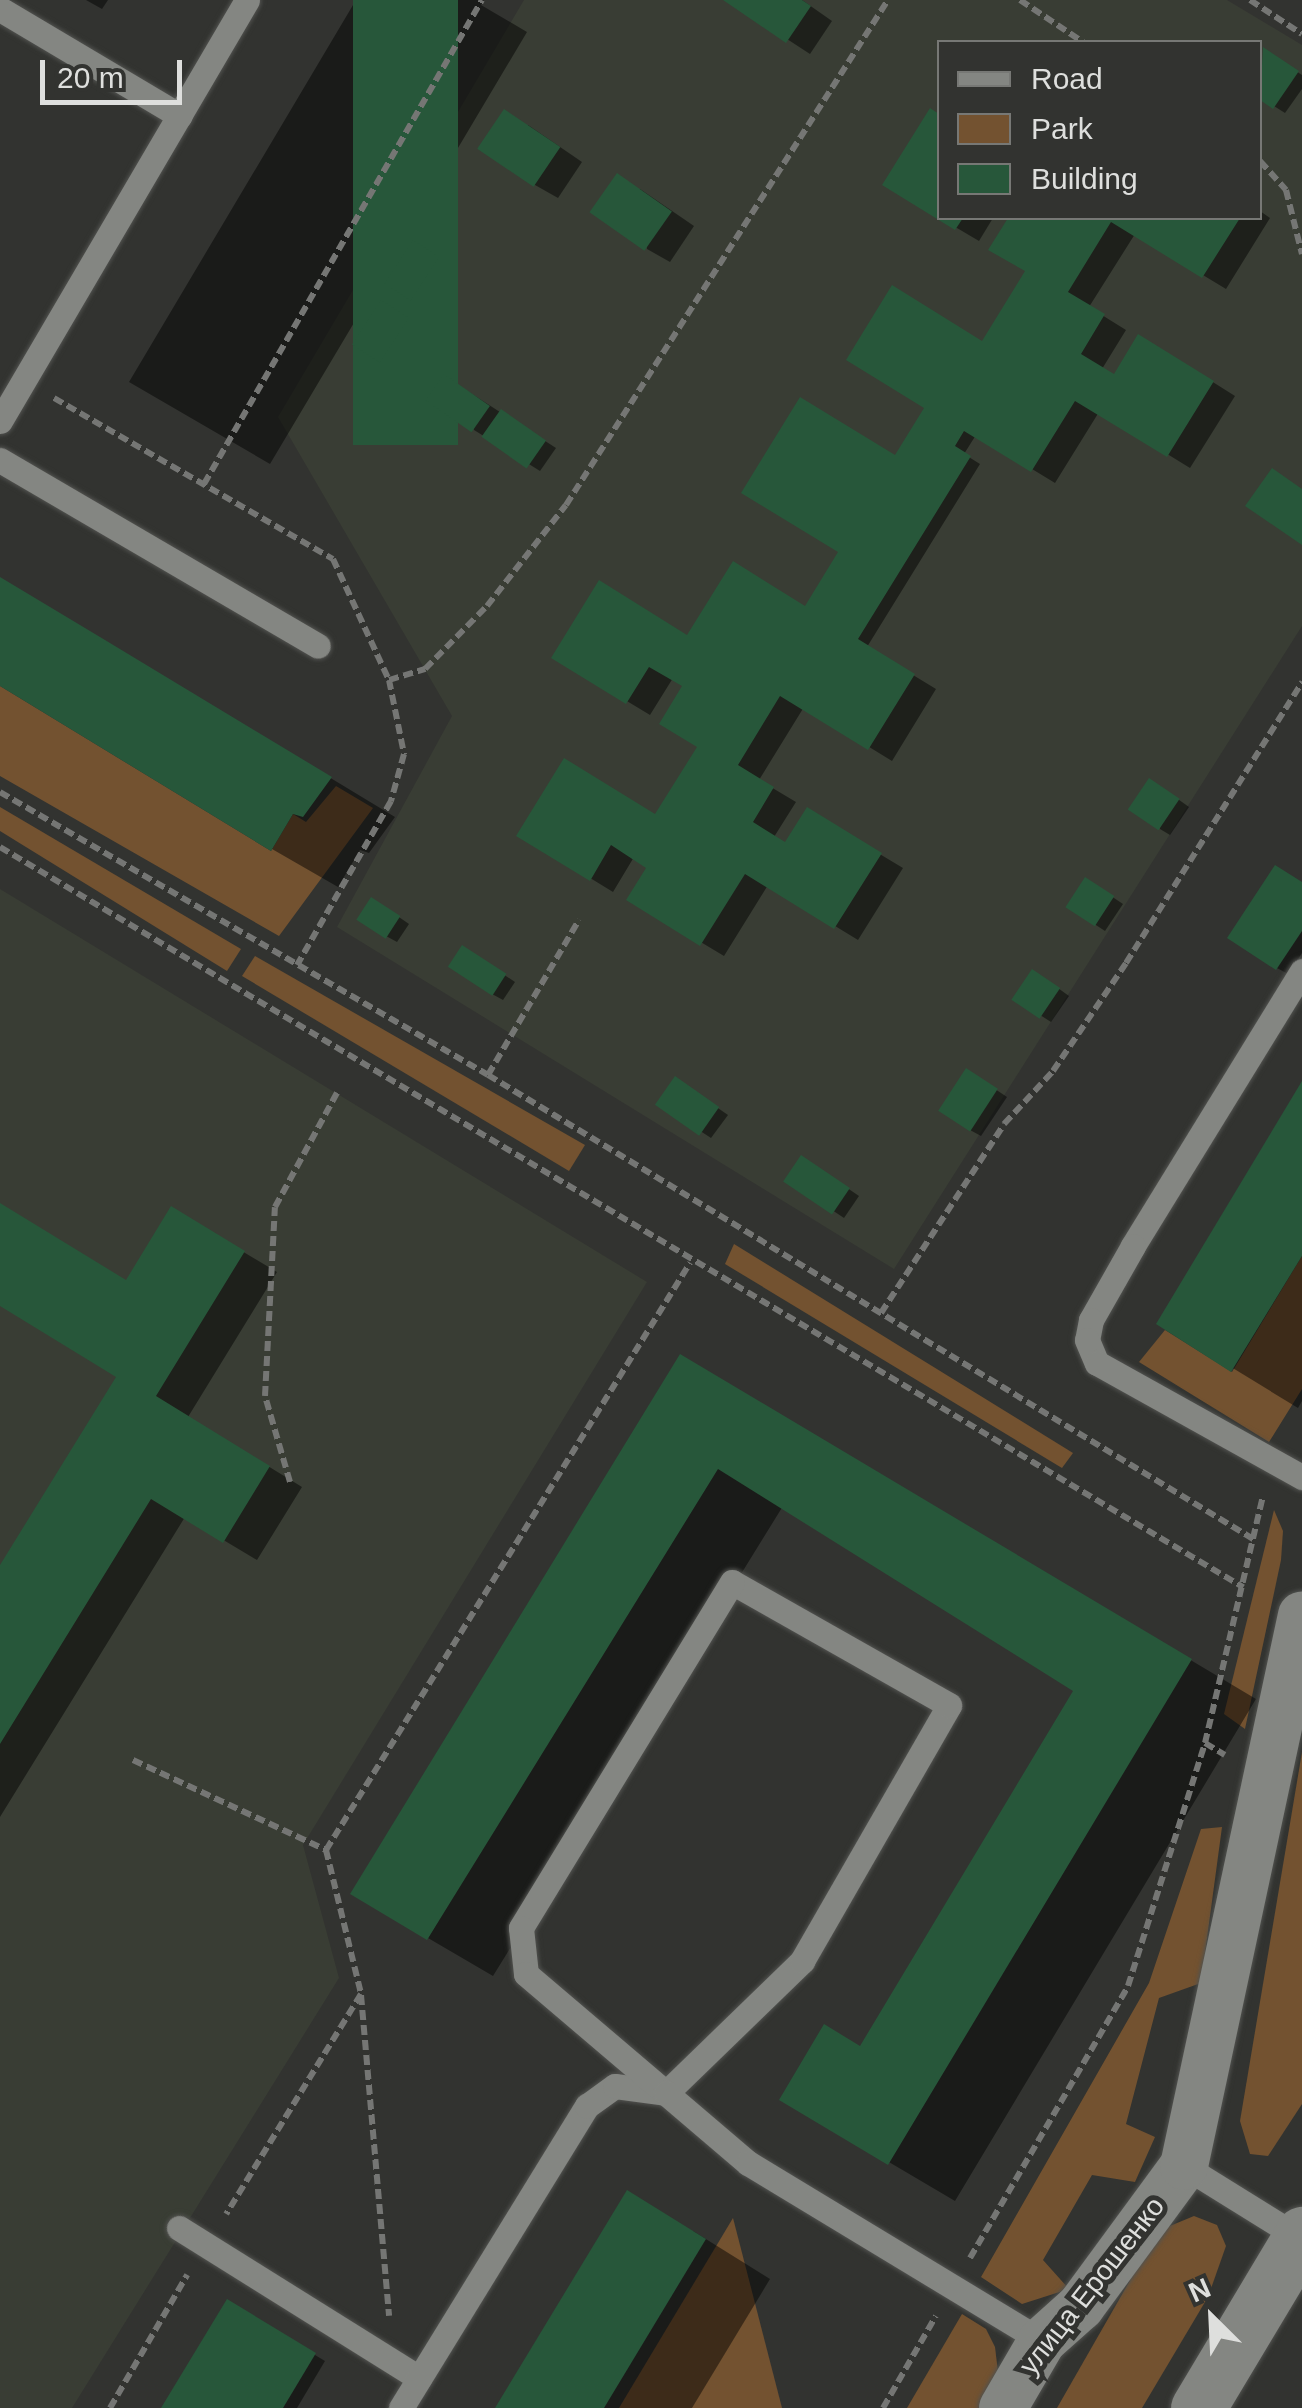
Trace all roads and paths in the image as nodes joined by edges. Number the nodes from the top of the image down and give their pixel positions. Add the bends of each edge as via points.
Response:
1 (247, 0) edge
2 (482, 0) edge
3 (888, 0) edge
4 (1020, 0) edge
5 (1250, 0) edge
6 (0, 8) edge
7 (1302, 34) edge
8 (1080, 40) edge
9 (180, 116) junction
10 (1262, 163) edge
11 (1302, 254) edge
12 (0, 421) edge
13 (0, 460) edge
14 (204, 484) dead end
15 (318, 646) dead end
16 (390, 680) dead end
17 (1302, 682) edge
18 (0, 792) edge
19 (0, 847) edge
20 (579, 920) dead end
21 (1302, 971) edge
22 (488, 1076) junction
23 (337, 1094) dead end
24 (690, 1263) junction
25 (882, 1314) junction
26 (1280, 1464) junction
27 (1302, 1478) edge
28 (290, 1482) dead end
29 (1255, 1540) junction
30 (1243, 1587) junction
31 (1302, 1615) edge
32 (133, 1760) dead end
33 (326, 1850) junction
34 (362, 1994) junction
35 (666, 2093) junction
36 (1184, 2166) junction
37 (179, 2228) dead end
38 (1301, 2236) edge
39 (206, 2245) junction
40 (953, 2288) junction
41 (1042, 2341) junction
42 (392, 2361) junction
43 (420, 2378) junction
44 (110, 2408) edge
45 (401, 2408) edge
46 (883, 2408) edge
47 (1003, 2408) edge
48 (1198, 2408) edge

1 - 9 lane
2 - 14 path
3 - 16 path via 566,505 487,606 425,669
4 - 8 path
5 - 7 path
6 - 9 lane
9 - 12 lane
10 - 11 path via 1286,190
13 - 15 lane
17 - 25 path via 1126,962 1053,1071 1004,1124
18 - 22 path
19 - 24 path
20 - 22 path
21 - 26 lane via 1133,1246 1091,1320 1087,1340 1097,1362
22 - 25 path
23 - 28 path via 275,1207 264,1396
24 - 30 path
24 - 33 path
25 - 29 path
26 - 27 lane
26 - 29 path via 1262,1500
29 - 30 path
30 - 40 path via 1204,1744 1128,1986
31 - 36 street
32 - 33 path
33 - 34 path
34 - 39 path
34 - 42 path
35 - 35 lane via 526,1974 521,1928 732,1582 949,1705 802,1961
35 - 40 lane via 748,2163
35 - 43 lane via 615,2086 587,2106
36 - 38 lane
36 - 41 street, улица Ерошенко via 1081,2306
37 - 39 lane
38 - 48 main road
39 - 42 lane
39 - 44 path
40 - 41 lane
40 - 46 path
41 - 47 street, улица Ерошенко
42 - 43 lane
43 - 45 lane

